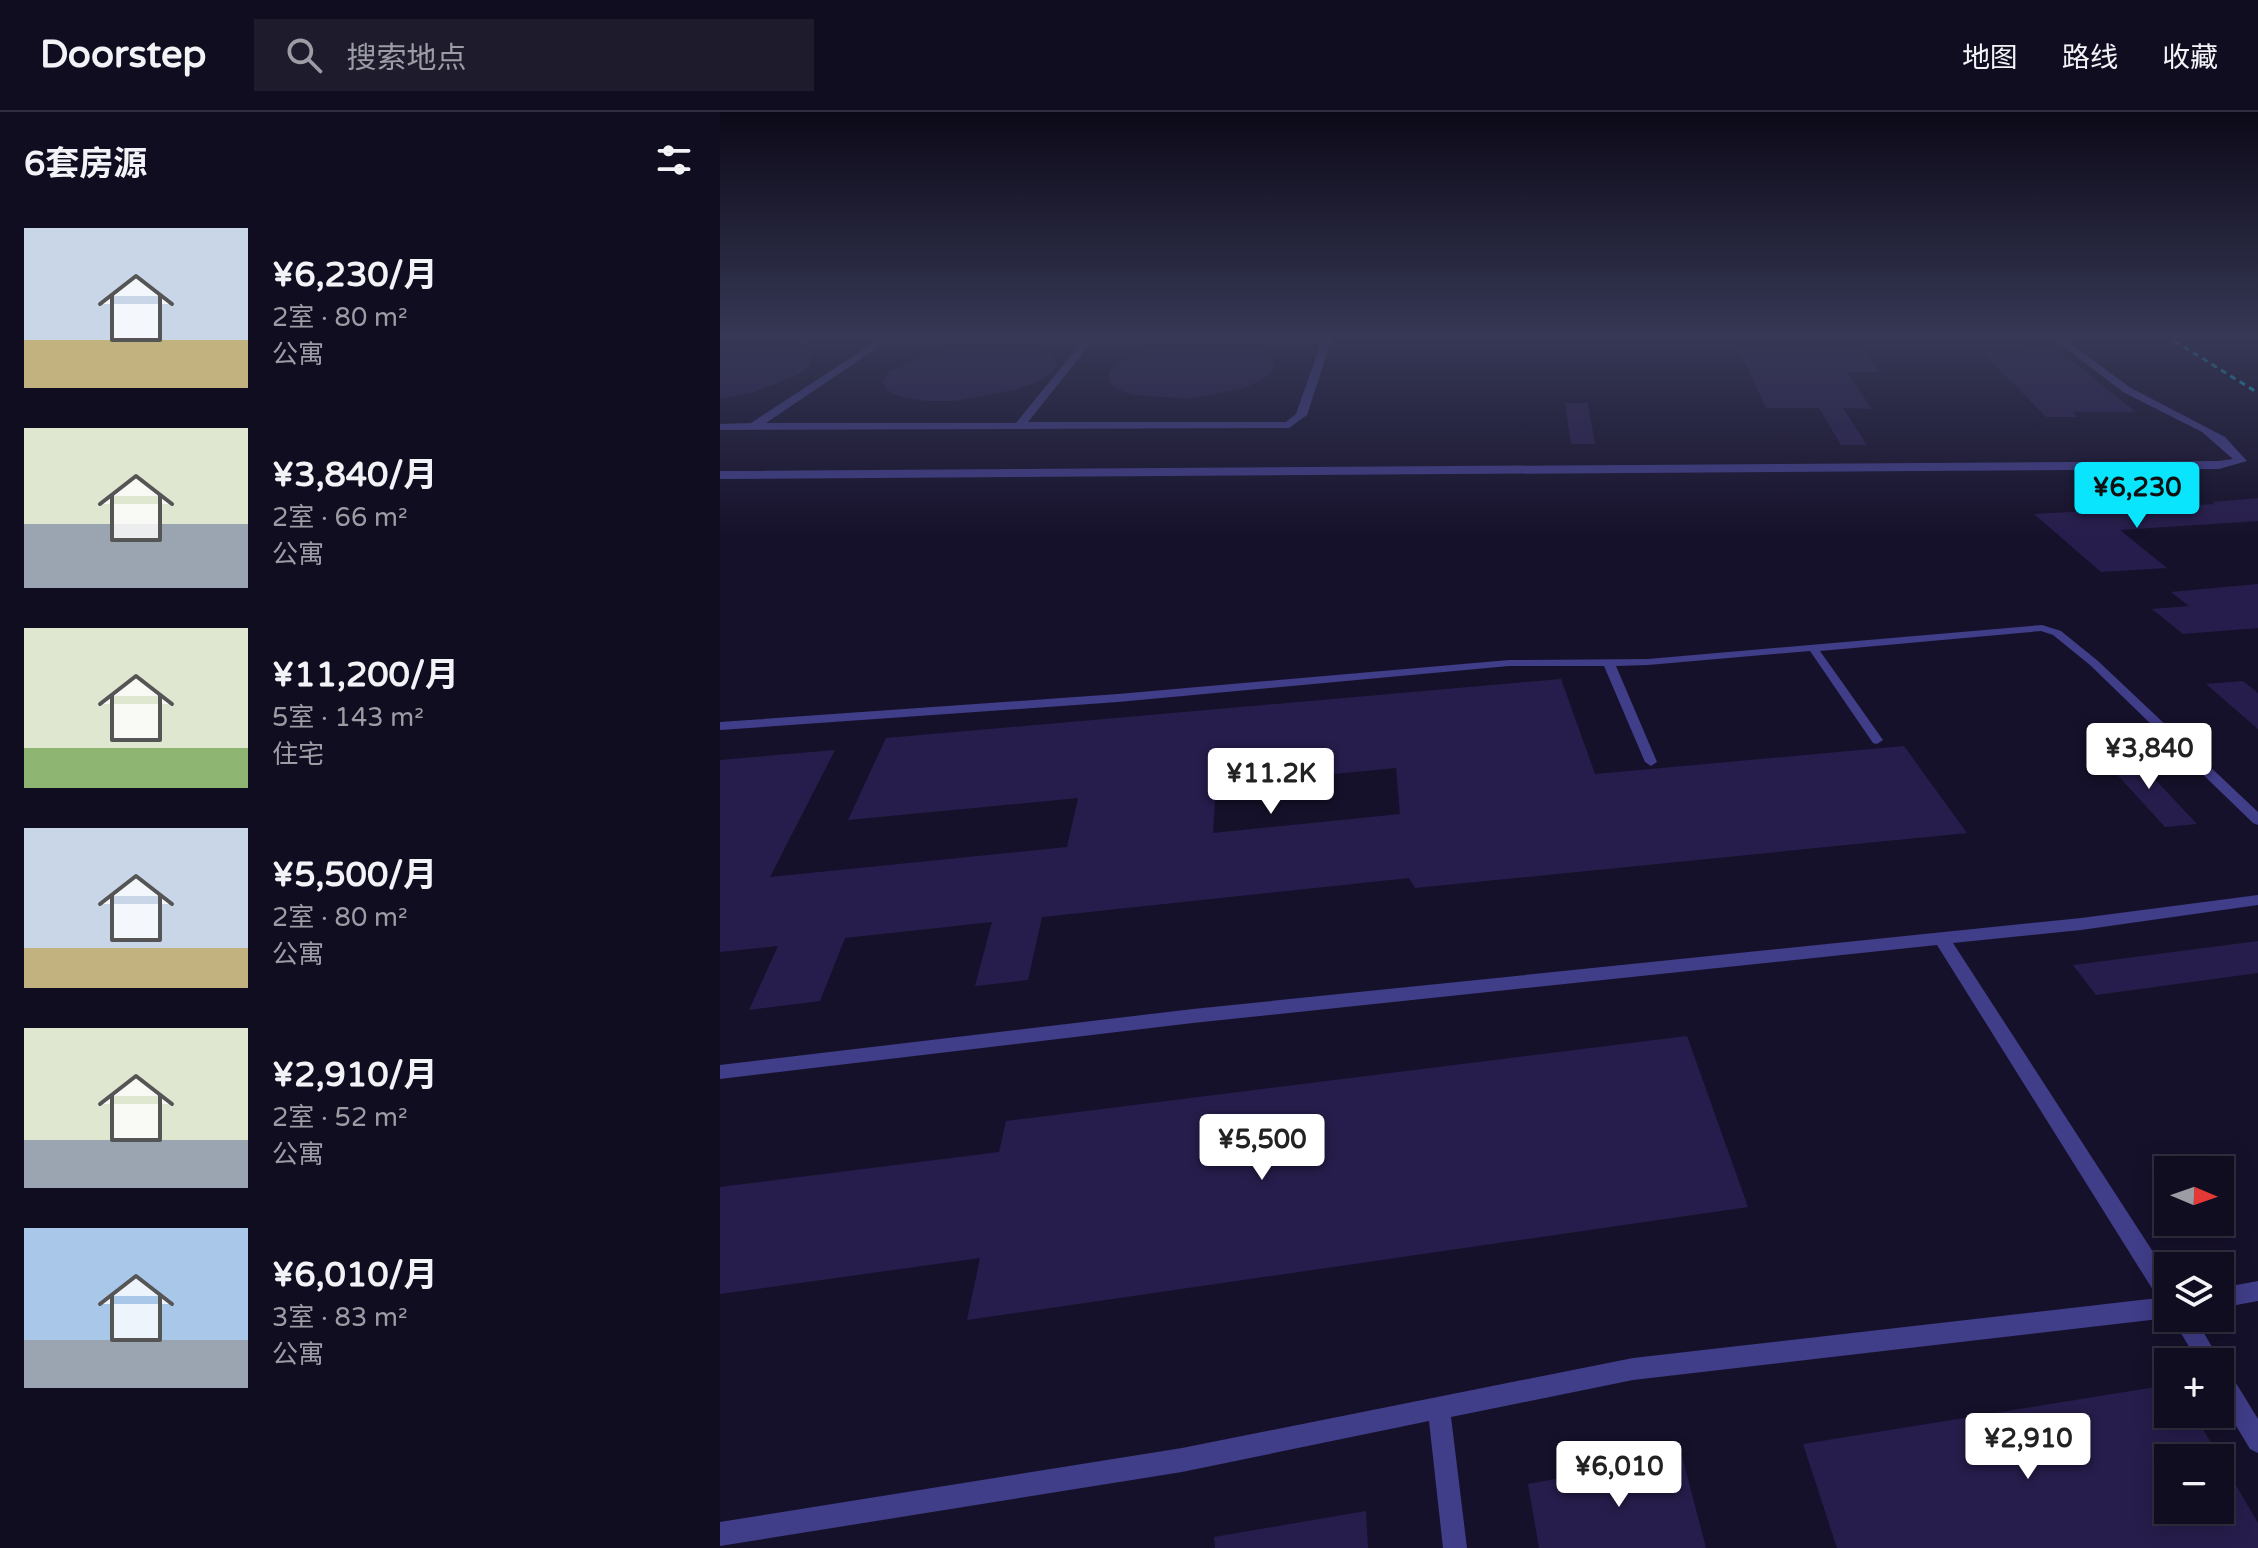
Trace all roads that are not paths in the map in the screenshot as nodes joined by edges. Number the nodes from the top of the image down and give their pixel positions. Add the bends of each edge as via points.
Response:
1 (790, 402) edge
2 (1039, 402) edge
3 (1305, 402) edge
4 (2151, 402) edge
5 (1019, 426) junction
6 (720, 427) edge
7 (753, 427) junction
8 (720, 475) edge
9 (1813, 648) junction
10 (1608, 661) junction
11 (720, 726) edge
12 (1877, 740) dead end
13 (1651, 762) dead end
14 (2258, 820) edge
15 (2258, 900) edge
16 (1942, 939) junction
17 (720, 1072) edge
18 (2154, 1272) edge
19 (2258, 1291) edge
20 (2234, 1295) edge
21 (2154, 1309) edge
22 (2234, 1401) edge
23 (1439, 1409) junction
24 (2258, 1441) edge
25 (720, 1534) edge
26 (1455, 1548) edge

1 - 7 street
2 - 5 street
3 - 5 street via 1289,425
4 - 8 street via 2215,435 2236,450 2241,461
5 - 7 street
6 - 7 street
9 - 10 lane
9 - 12 lane
9 - 14 lane via 2042,628 2057,633
10 - 11 lane via 1509,663 1134,697
10 - 13 lane
15 - 16 lane
16 - 17 lane via 1193,1016
16 - 18 lane
19 - 20 lane
21 - 23 lane via 1633,1369
22 - 24 lane
23 - 25 lane via 1182,1460
23 - 26 lane

